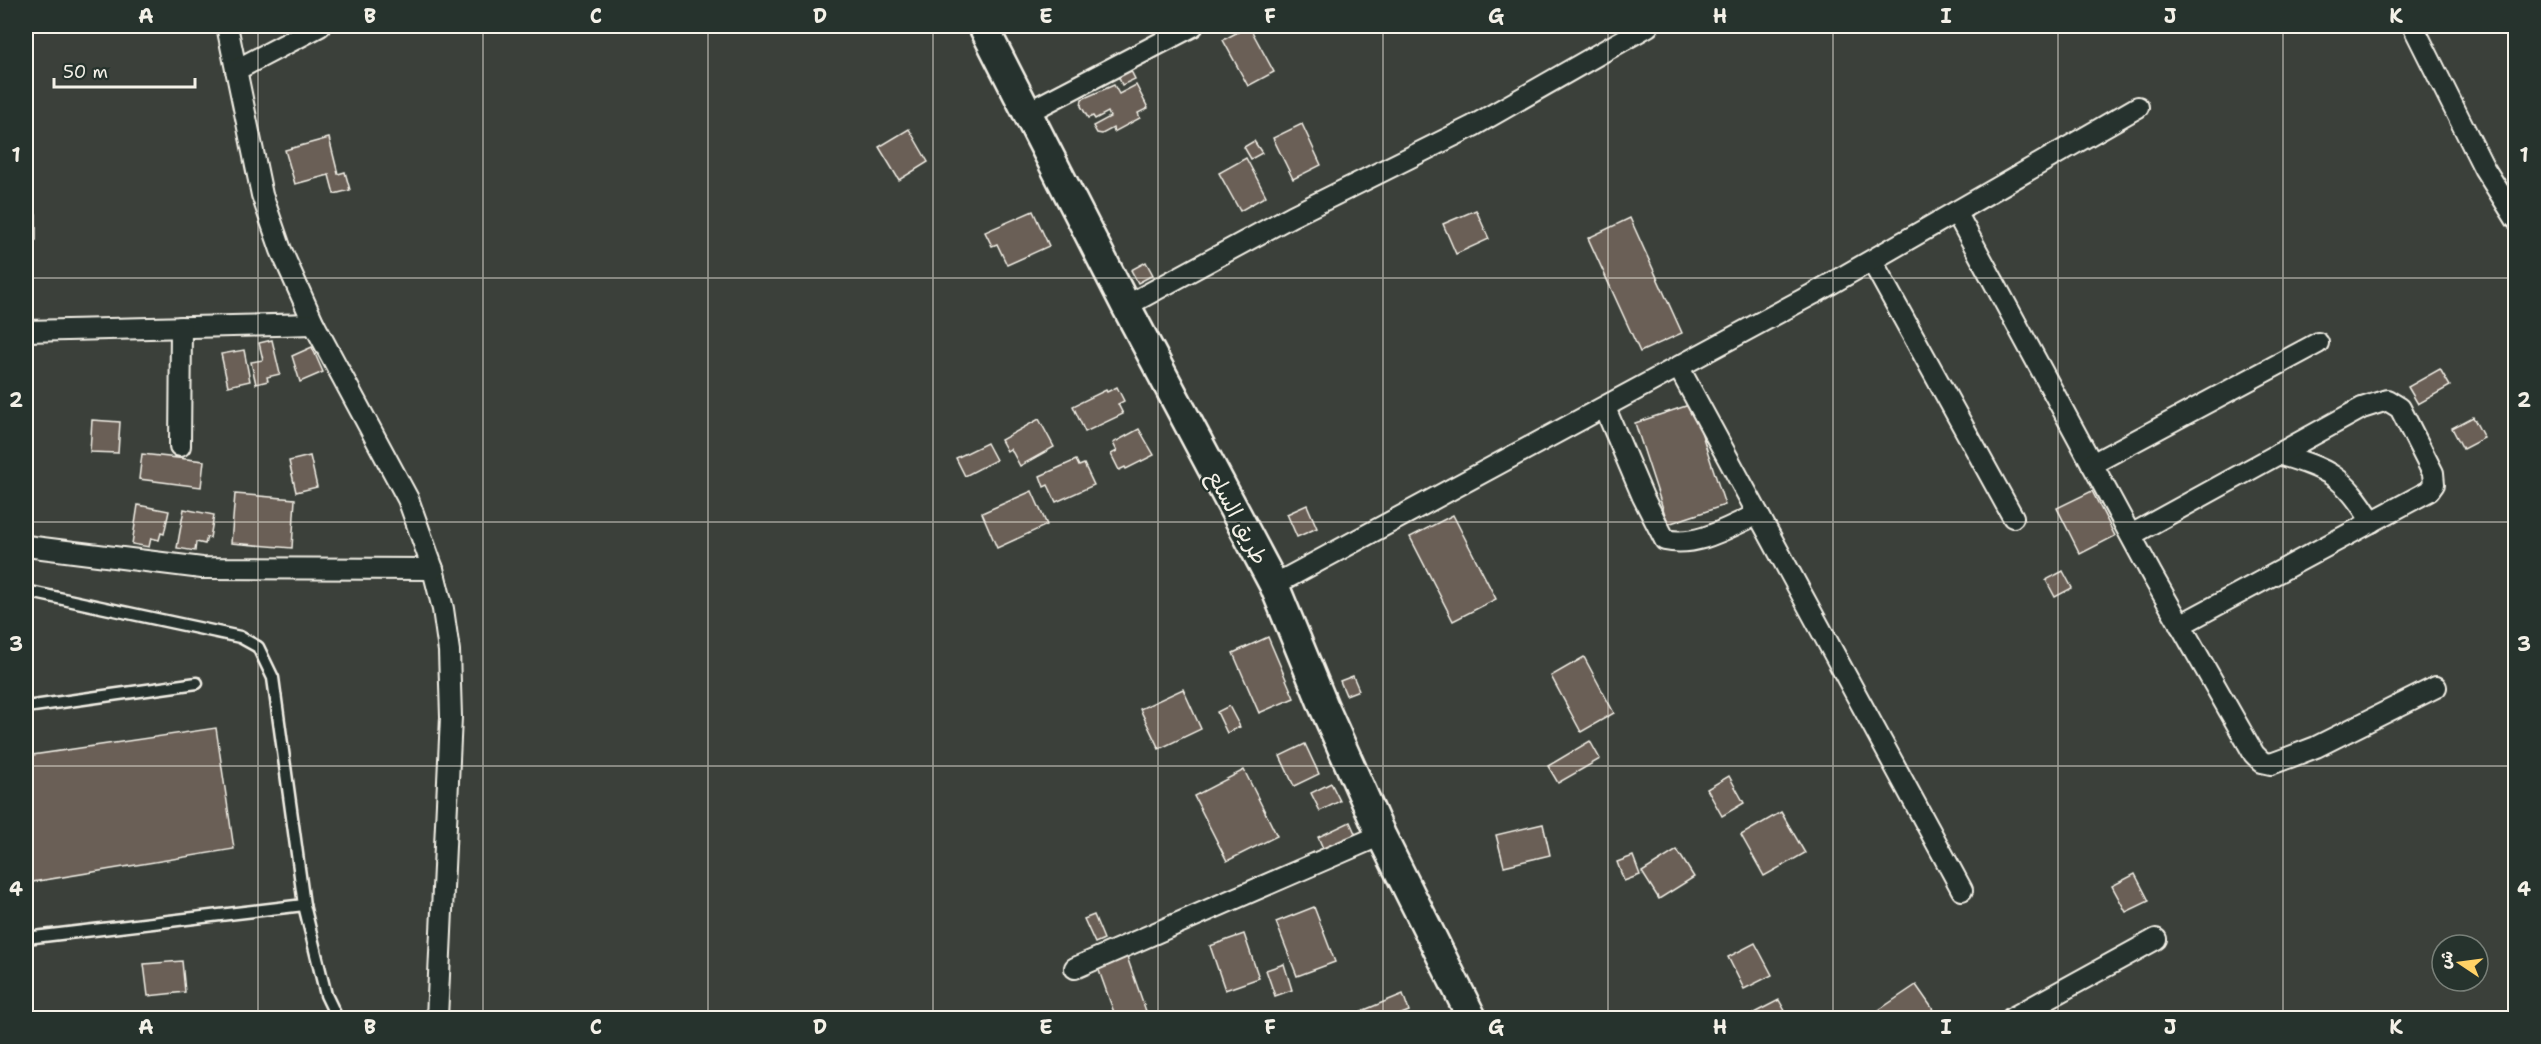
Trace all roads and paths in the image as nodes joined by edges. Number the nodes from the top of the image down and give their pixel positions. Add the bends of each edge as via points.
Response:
1 (227, 26) edge
2 (320, 26) edge
3 (983, 26) edge
4 (1193, 26) edge
5 (1648, 26) edge
6 (2413, 26) edge
7 (236, 70) junction
8 (2138, 107) dead end
9 (1028, 112) junction
10 (1956, 212) junction
11 (2516, 219) edge
12 (1872, 261) junction
13 (1126, 306) junction
14 (314, 324) junction
15 (181, 327) junction
16 (26, 331) edge
17 (2318, 343) dead end
18 (1679, 368) junction
19 (1605, 408) junction
20 (180, 446) dead end
21 (2278, 454) junction
22 (2092, 464) junction
23 (1758, 514) junction
24 (2013, 518) dead end
25 (2372, 522) junction
26 (2131, 535) junction
27 (26, 546) edge
28 (433, 569) junction
29 (1274, 585) junction
30 (26, 591) edge
31 (2180, 625) junction
32 (197, 683) dead end
33 (2436, 687) dead end
34 (26, 707) edge
35 (1381, 835) junction
36 (1962, 890) dead end
37 (304, 905) junction
38 (26, 938) edge
39 (2156, 939) dead end
40 (1075, 968) dead end
41 (337, 1018) edge
42 (437, 1018) edge
43 (1472, 1018) edge
44 (2012, 1018) edge

1 - 7 street
2 - 7 street
3 - 9 street, طريق السلع
4 - 9 street
5 - 13 street via 1473,126 1292,216
6 - 11 street via 2484,168
7 - 14 street via 262,195
8 - 10 street
9 - 13 street, طريق السلع
10 - 12 street
10 - 22 street
12 - 18 street
12 - 24 street
13 - 29 street, طريق السلع
14 - 15 street
14 - 28 street via 408,499
15 - 16 street
15 - 20 street
17 - 22 street
18 - 19 street
18 - 23 street
19 - 23 street via 1665,540 1700,540
19 - 29 street
21 - 25 street via 2340,478
21 - 25 street via 2362,408 2387,400 2400,408 2433,473 2434,484 2429,491
21 - 26 street
22 - 26 street
23 - 36 street
25 - 31 street
26 - 31 street
27 - 28 street via 202,568
28 - 42 street via 443,609 451,717
29 - 35 street, طريق السلع
30 - 37 lane via 240,637 258,647 273,678
31 - 33 street via 2240,732 2262,762 2271,764 2316,747
32 - 34 lane
35 - 40 street
35 - 43 street, طريق السلع
37 - 38 lane
37 - 41 lane via 326,995
39 - 44 street

